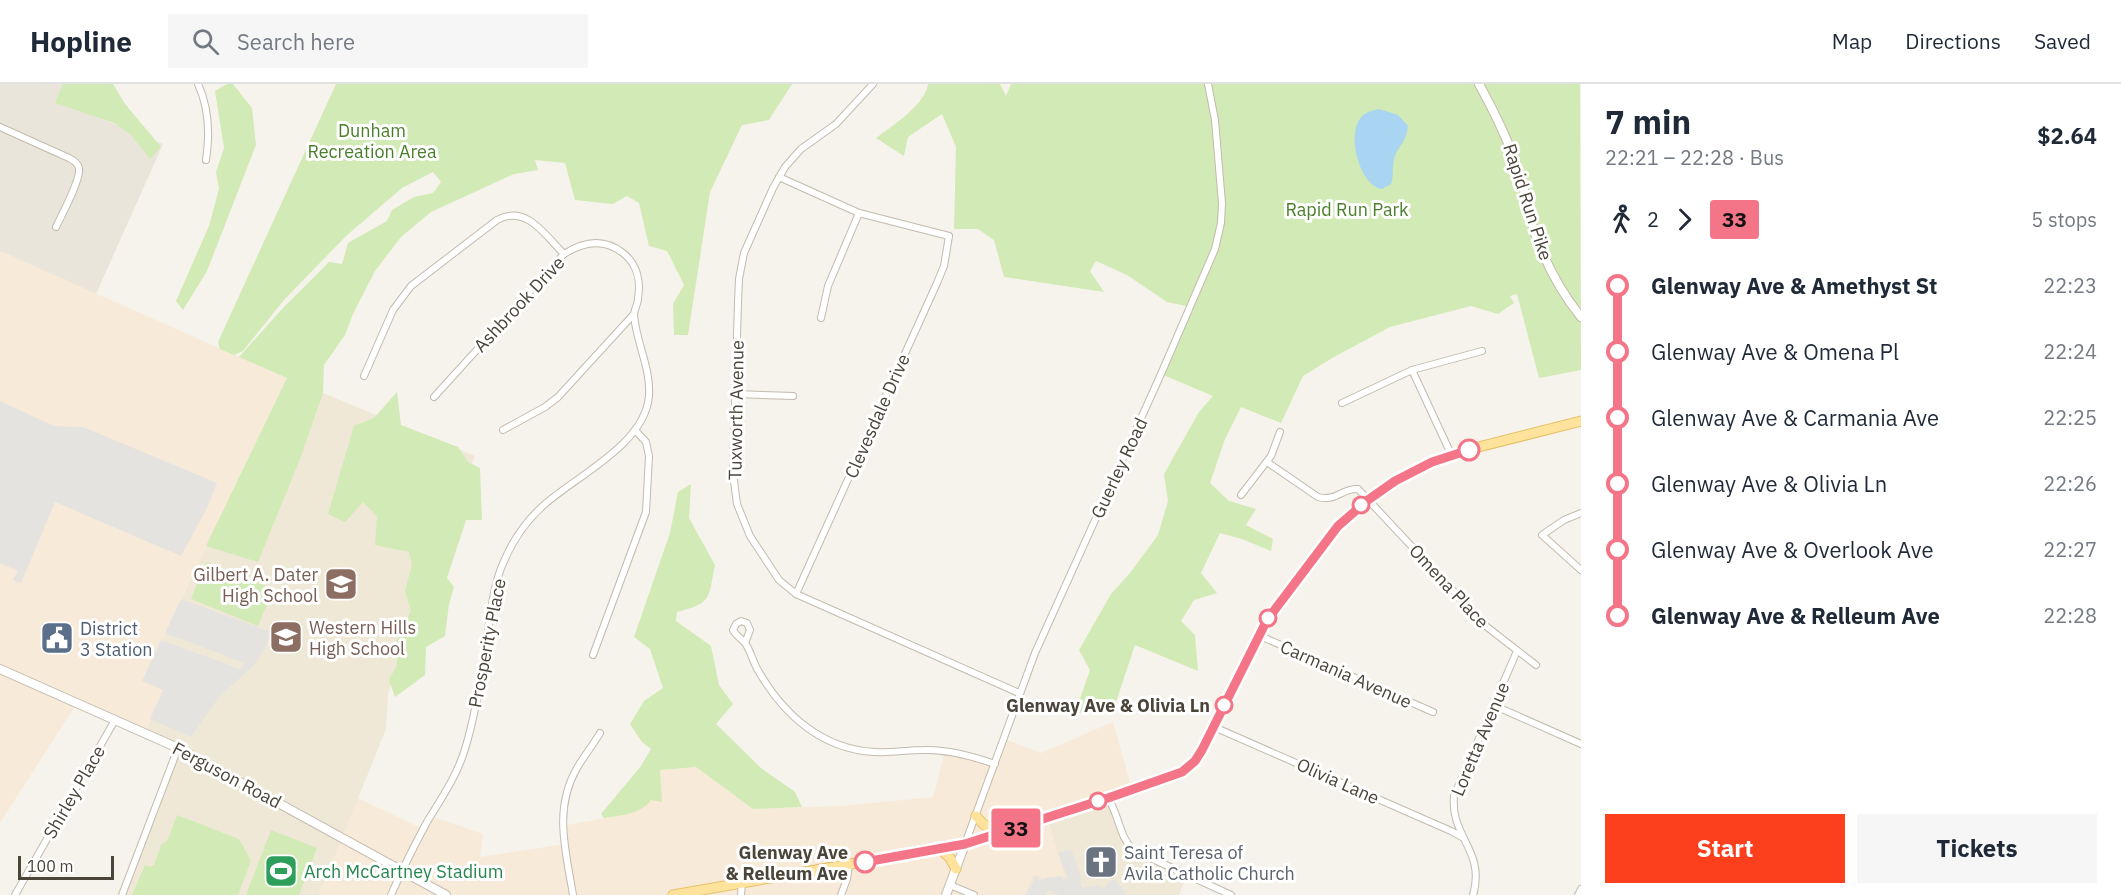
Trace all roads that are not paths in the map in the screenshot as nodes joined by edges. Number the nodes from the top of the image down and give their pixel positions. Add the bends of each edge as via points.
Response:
1 (198, 84) edge
2 (873, 84) edge
3 (1208, 84) edge
4 (1479, 84) edge
5 (0, 127) edge
6 (206, 160) dead end
7 (779, 177) junction
8 (860, 213) junction
9 (56, 228) dead end
10 (564, 254) junction
11 (634, 314) junction
12 (1581, 317) edge
13 (821, 318) dead end
14 (1482, 351) dead end
15 (1412, 370) junction
16 (364, 376) dead end
17 (735, 394) junction
18 (793, 396) dead end
19 (434, 397) dead end
20 (1342, 403) dead end
21 (1581, 421) edge
22 (503, 430) dead end
23 (635, 430) junction
24 (1280, 432) dead end
25 (1451, 454) junction
26 (1267, 462) junction
27 (1241, 495) dead end
28 (1368, 500) junction
29 (1581, 513) edge
30 (1581, 570) edge
31 (796, 594) junction
32 (1258, 635) junction
33 (745, 643) dead end
34 (1517, 651) junction
35 (593, 655) dead end
36 (1536, 665) dead end
37 (0, 669) edge
38 (1019, 693) junction
39 (1493, 705) junction
40 (1433, 712) dead end
41 (115, 720) junction
42 (1214, 727) junction
43 (600, 733) dead end
44 (1581, 744) edge
45 (178, 748) junction
46 (995, 764) junction
47 (1108, 798) junction
48 (976, 816) junction
49 (999, 833) junction
50 (1462, 837) junction
51 (965, 844) junction
52 (939, 848) junction
53 (849, 865) junction
54 (956, 869) junction
55 (401, 870) junction
56 (742, 883) junction
57 (950, 885) junction
58 (1581, 889) edge
59 (15, 895) edge
60 (123, 895) edge
61 (391, 895) edge
62 (446, 895) edge
63 (573, 895) edge
64 (674, 895) edge
65 (741, 895) edge
66 (841, 895) edge
67 (946, 895) edge
68 (974, 895) edge
69 (1232, 895) edge
70 (1473, 895) edge
71 (1578, 895) edge

1 - 6 street via 206,108
2 - 7 street, Tuxworth Avenue via 836,124 792,158
3 - 38 street, Guerley Road via 1222,203 1215,249
4 - 12 street, Rapid Run Pike via 1509,143 1547,263
5 - 9 street via 77,164 78,178
7 - 8 street
7 - 17 street, Tuxworth Avenue via 741,265
8 - 13 street via 828,286
8 - 31 street, Clevesdale Drive via 949,236 944,266
10 - 11 street, Ashbrook Drive via 580,245 596,243 623,253 634,265 638,278
10 - 16 street via 526,218 514,215 497,220 411,286 393,310
10 - 19 street, Ashbrook Drive
11 - 22 street via 558,397
11 - 23 street, Ashbrook Drive via 649,394 643,419
14 - 15 street
15 - 20 street
15 - 25 street
17 - 18 street
17 - 31 street, Tuxworth Avenue via 733,473 738,510 779,580
21 - 25 main road
23 - 35 street via 646,442 650,456 646,512
23 - 55 street, Prosperity Place via 601,463 537,512 505,559 494,590 465,750
24 - 26 street
25 - 28 main road via 1395,481
26 - 27 street
26 - 28 street via 1318,497 1328,499 1358,489
28 - 32 main road via 1333,532
28 - 34 street, Omena Place via 1487,627
29 - 30 street via 1542,535
31 - 38 street, Tuxworth Avenue
32 - 40 street, Carmania Avenue
32 - 42 main road
33 - 46 street via 777,700 803,726 823,739 859,751 926,749
34 - 36 street, Omena Place
34 - 39 street, Loretta Avenue
37 - 41 street, Ferguson Road
38 - 46 street, Guerley Road
39 - 44 street
39 - 50 street, Loretta Avenue via 1454,796 1455,821
41 - 45 street, Ferguson Road
41 - 59 street, Shirley Place
42 - 47 main road via 1188,768
42 - 50 street, Olivia Lane
43 - 63 street via 577,769 564,804 562,826
45 - 55 street, Ferguson Road
45 - 60 street
46 - 48 street, Guerley Road
47 - 49 main road
47 - 69 street via 1133,850
48 - 49 main road
48 - 51 street, Guerley Road
49 - 51 main road
50 - 70 street, Loretta Avenue via 1476,866
51 - 52 main road
51 - 54 street
52 - 53 main road
52 - 54 main road
53 - 56 main road
53 - 66 street
54 - 57 street
55 - 61 street, Prosperity Place
55 - 62 street, Ferguson Road
56 - 64 main road
56 - 65 street
57 - 67 street
57 - 68 street
58 - 71 street

